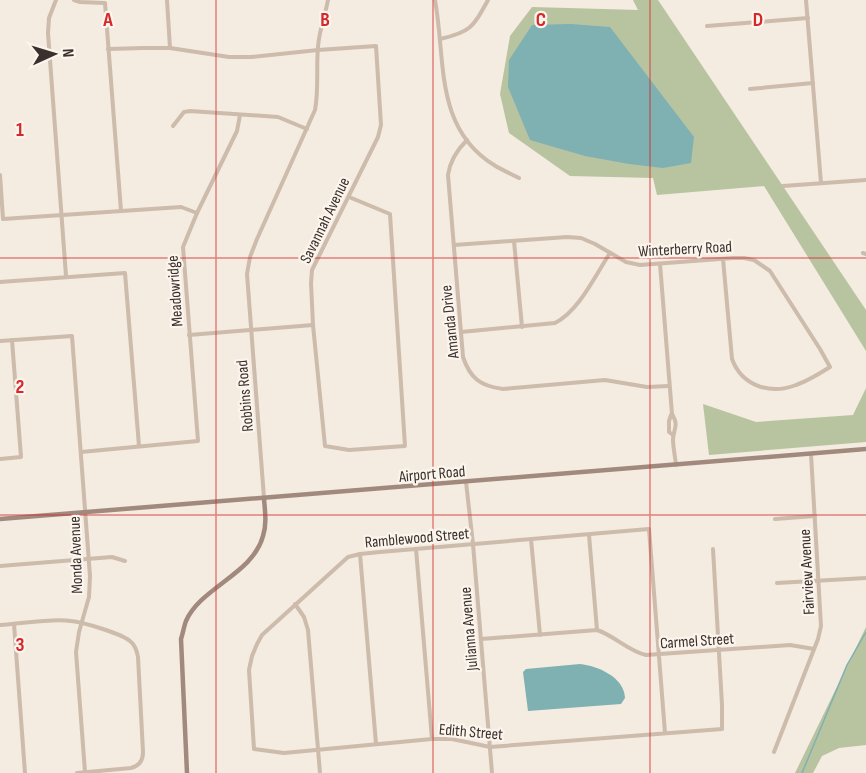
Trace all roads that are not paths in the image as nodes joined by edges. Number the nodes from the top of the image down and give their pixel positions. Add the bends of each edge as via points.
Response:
1 (56, 0) edge
2 (74, 0) edge
3 (168, 0) edge
4 (328, 0) edge
5 (435, 0) edge
6 (488, 0) edge
7 (806, 0) edge
8 (808, 18) junction
9 (707, 26) dead end
10 (440, 39) junction
11 (170, 48) junction
12 (108, 49) junction
13 (318, 50) junction
14 (813, 82) junction
15 (750, 89) dead end
16 (240, 115) junction
17 (173, 126) dead end
18 (307, 129) junction
19 (467, 140) junction
20 (0, 177) edge
21 (519, 178) dead end
22 (866, 180) edge
23 (821, 183) junction
24 (783, 186) dead end
25 (349, 197) junction
26 (121, 211) junction
27 (197, 213) junction
28 (62, 215) junction
29 (514, 241) junction
30 (454, 245) junction
31 (610, 253) junction
32 (723, 259) junction
33 (660, 264) junction
34 (66, 276) junction
35 (0, 282) edge
36 (313, 325) junction
37 (522, 327) junction
38 (250, 329) junction
39 (461, 332) junction
40 (189, 335) junction
41 (12, 340) junction
42 (0, 341) edge
43 (669, 386) junction
44 (139, 446) junction
45 (866, 449) edge
46 (81, 452) junction
47 (811, 454) junction
48 (0, 459) edge
49 (676, 465) junction
50 (466, 482) junction
51 (264, 499) junction
52 (86, 513) junction
53 (815, 516) junction
54 (0, 519) edge
55 (775, 519) dead end
56 (590, 535) junction
57 (531, 539) junction
58 (473, 544) junction
59 (416, 549) junction
60 (713, 549) dead end
61 (360, 554) junction
62 (89, 559) junction
63 (125, 561) dead end
64 (0, 566) edge
65 (866, 578) edge
66 (819, 580) junction
67 (777, 583) dead end
68 (296, 604) junction
69 (81, 623) junction
70 (14, 624) junction
71 (0, 626) edge
72 (597, 630) junction
73 (540, 634) junction
74 (481, 639) junction
75 (814, 649) junction
76 (719, 650) junction
77 (659, 655) junction
78 (665, 734) junction
79 (432, 739) junction
80 (376, 744) junction
81 (490, 747) junction
82 (254, 749) joint
83 (318, 750) junction
84 (774, 752) dead end
85 (85, 772) edge
86 (25, 773) edge
87 (77, 773) edge
88 (187, 773) edge
89 (320, 773) edge
90 (492, 773) edge

1 - 28 street via 48,33
2 - 12 street via 105,3
3 - 11 street
4 - 13 street, Robbins Road
5 - 10 street
6 - 10 street via 478,19 464,32
7 - 8 street
8 - 9 street
8 - 14 street
10 - 19 street via 448,102
11 - 12 street
11 - 13 street via 229,57
12 - 26 street
13 - 18 street, Robbins Road via 318,93
13 - 25 street, Savannah Avenue via 376,46 381,125
14 - 15 street
14 - 23 street
16 - 17 street via 190,111 184,112
16 - 18 street via 278,117
16 - 27 street, Meadowridge via 237,131
18 - 38 street, Robbins Road via 250,257
19 - 21 street via 493,164
19 - 30 street, Amanda Drive via 451,161 448,174
20 - 28 street via 3,219
22 - 23 street
23 - 24 street
25 - 36 street, Savannah Avenue via 312,270
25 - 36 street, Savannah Avenue via 390,214 405,446 349,450 325,446
26 - 27 street via 182,207
26 - 28 street
27 - 40 street, Meadowridge via 183,246
28 - 34 street
29 - 30 street, Winterberry Road
29 - 31 street, Winterberry Road via 581,238
29 - 37 street
30 - 39 street, Amanda Drive
31 - 33 street, Winterberry Road via 626,262
31 - 37 street via 564,319
32 - 32 street, Winterberry Road via 754,260 770,271 830,367 789,387 764,388 745,379 732,358
32 - 33 street, Winterberry Road
33 - 43 street
34 - 35 street
34 - 44 street via 125,273
36 - 38 street
37 - 39 street
38 - 40 street
38 - 51 street, Robbins Road
39 - 43 street, Amanda Drive via 467,368 491,388 605,380 647,387
40 - 44 street, Meadowridge via 198,441
41 - 42 street
41 - 46 street, Monda Avenue via 72,336
41 - 48 street via 21,457
43 - 49 street via 669,432 673,435
44 - 46 street
45 - 47 main road, Airport Road
46 - 52 street, Monda Avenue
47 - 49 main road, Airport Road
47 - 53 street, Fairview Avenue
49 - 50 main road, Airport Road
50 - 51 main road, Airport Road
50 - 58 street, Julianna Avenue
51 - 52 main road, Airport Road
51 - 88 main road, Robbins Road via 264,534 252,558 195,606 186,621 181,639
52 - 54 main road, Airport Road
52 - 62 street, Monda Avenue
53 - 55 street
53 - 66 street, Fairview Avenue
56 - 57 street, Ramblewood Street
56 - 72 street
56 - 77 street, Ramblewood Street via 649,529
57 - 58 street, Ramblewood Street
57 - 73 street
58 - 59 street, Ramblewood Street
58 - 74 street, Julianna Avenue
59 - 61 street, Ramblewood Street
59 - 79 street
60 - 76 street
61 - 68 street, Ramblewood Street via 348,557
61 - 80 street
62 - 63 street via 113,557
62 - 64 street
62 - 69 street, Monda Avenue via 90,594
65 - 66 street
66 - 67 street
66 - 75 street, Fairview Avenue via 821,626
68 - 82 street, Ramblewood Street via 262,635 252,656 249,670
68 - 83 street via 308,630
69 - 70 street via 69,620
69 - 85 street, Monda Avenue via 76,655
69 - 85 street via 124,637 137,651 143,752 134,768
70 - 71 street
70 - 86 street
72 - 73 street
72 - 77 street, Carmel Street via 639,653
73 - 74 street
74 - 81 street, Julianna Avenue
75 - 76 street, Carmel Street via 790,645
75 - 84 street, Fairview Avenue
76 - 77 street, Carmel Street
76 - 78 street, Edith Street via 722,729
77 - 78 street
78 - 81 street, Edith Street
79 - 80 street, Edith Street
79 - 81 street, Edith Street via 452,738
80 - 83 street, Edith Street
81 - 90 street, Julianna Avenue
82 - 83 street, Edith Street via 284,753
83 - 89 street
85 - 87 street

